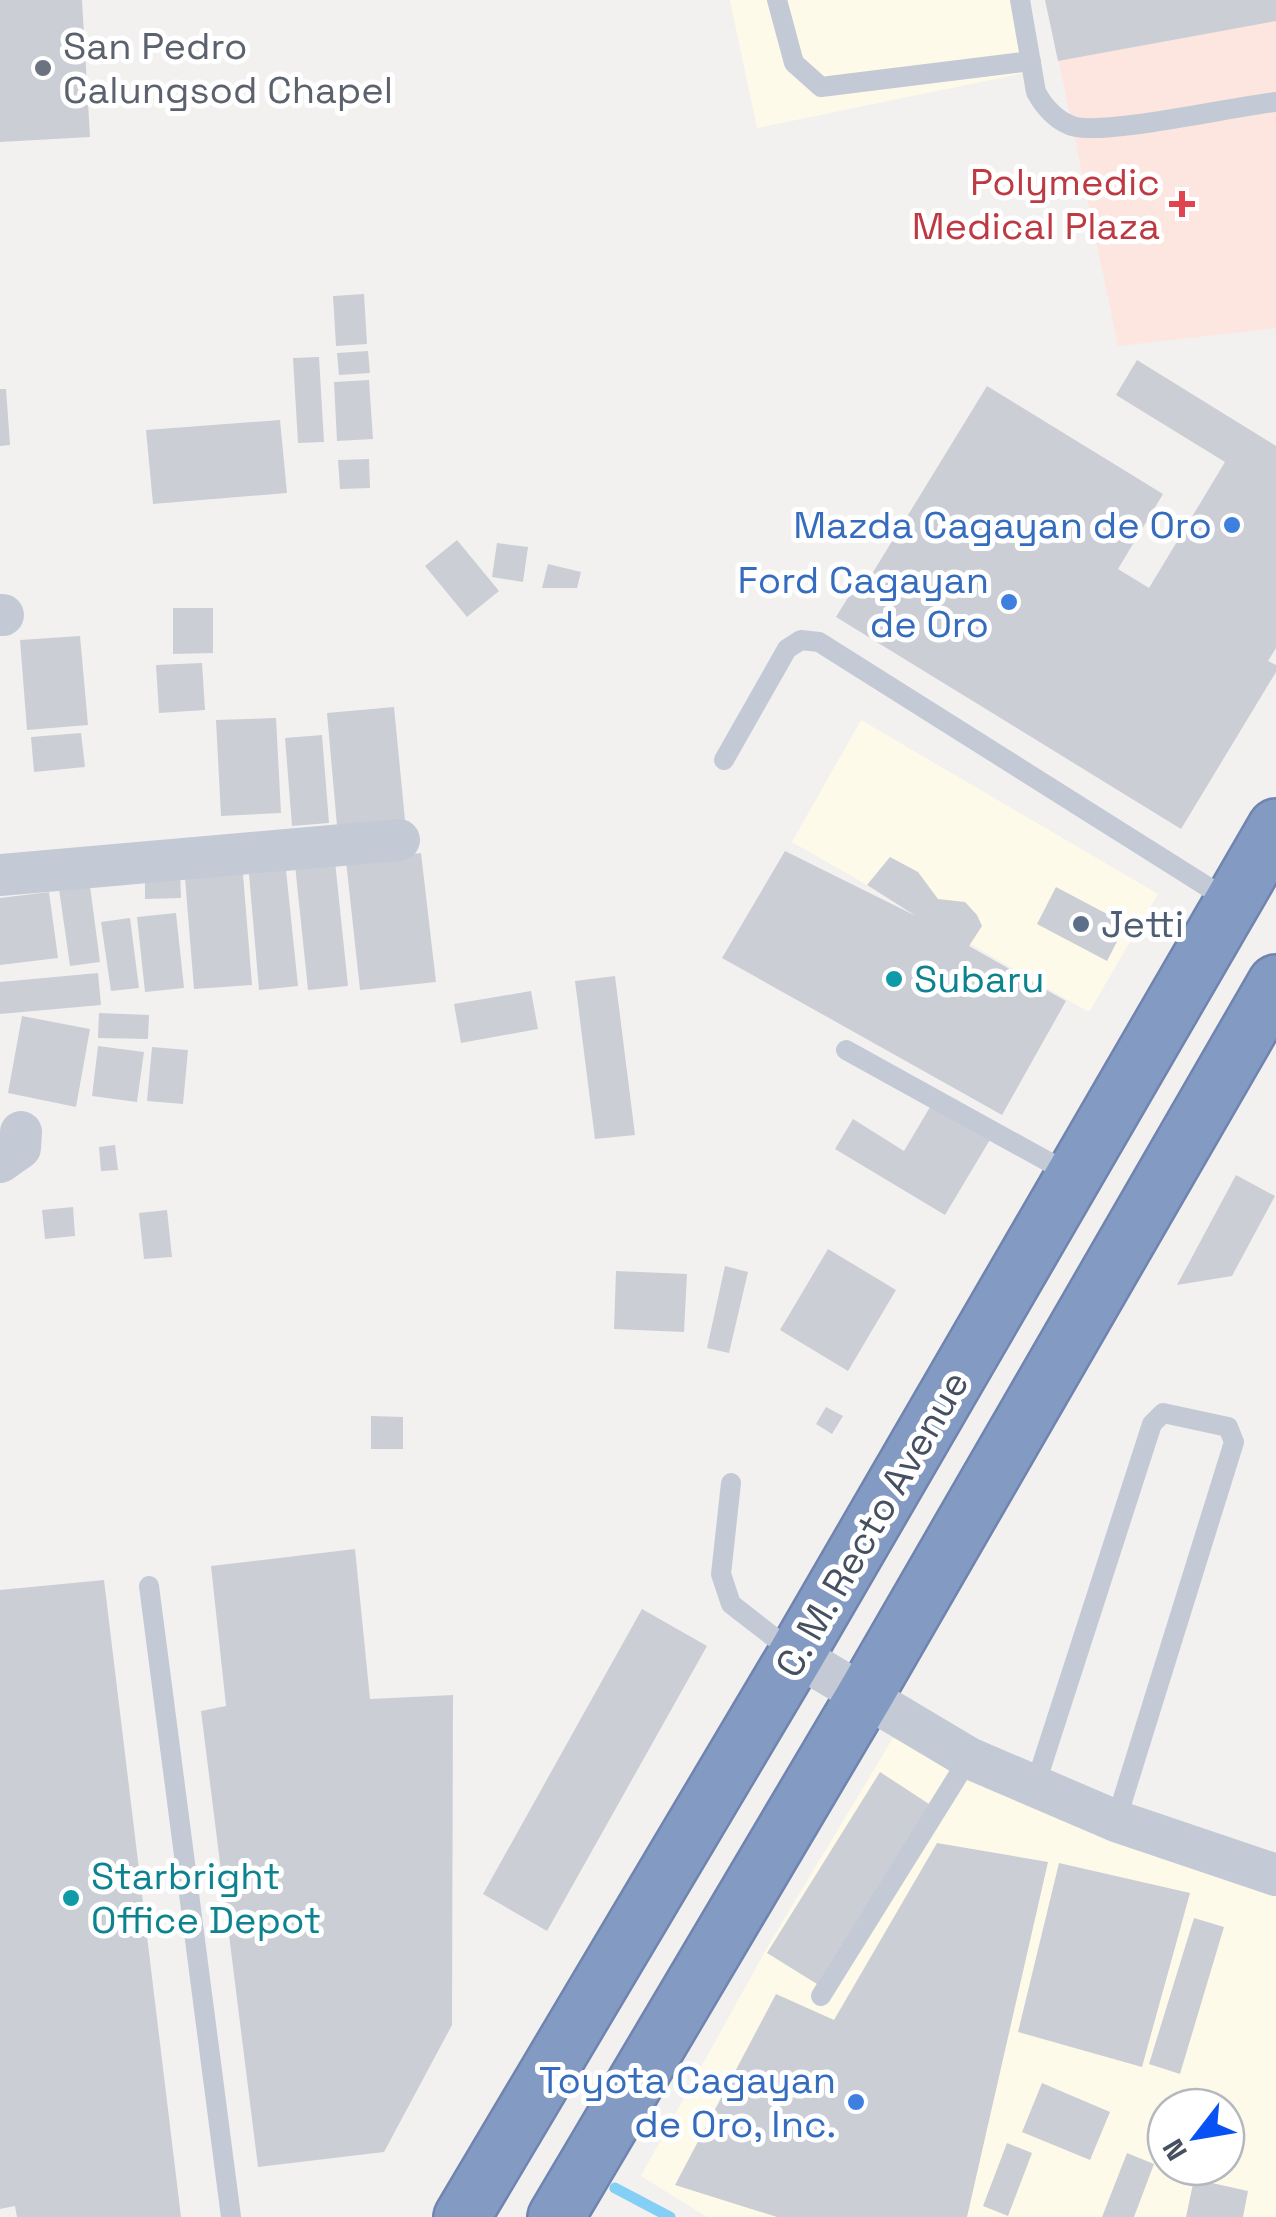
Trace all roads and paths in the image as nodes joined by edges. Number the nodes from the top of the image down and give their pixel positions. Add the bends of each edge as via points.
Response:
1 (777, 0) edge
2 (1020, 0) edge
3 (1030, 61) junction
4 (1276, 102) edge
5 (724, 760) dead end
6 (1276, 828) edge
7 (399, 840) dead end
8 (0, 876) edge
9 (1232, 903) junction
10 (1276, 984) edge
11 (846, 1050) dead end
12 (1076, 1176) junction
13 (731, 1484) dead end
14 (149, 1586) dead end
15 (796, 1654) junction
16 (865, 1695) junction
17 (970, 1758) junction
18 (1035, 1786) junction
19 (1116, 1820) junction
20 (1276, 1876) edge
21 (821, 1996) dead end
22 (231, 2217) edge
23 (462, 2217) edge
24 (556, 2217) edge

1 - 3 lane via 794,63 822,87
2 - 3 lane
3 - 4 lane via 1043,106 1075,126
5 - 9 lane via 787,649 802,640 819,642
6 - 9 highway, C. M. Recto Avenue
7 - 8 street
9 - 12 highway, C. M. Recto Avenue
10 - 16 highway, C. M. Recto Avenue
11 - 12 lane
12 - 15 highway, C. M. Recto Avenue
13 - 15 lane via 721,1574 731,1604
14 - 22 lane
15 - 16 street
15 - 23 highway, C. M. Recto Avenue
16 - 17 street
16 - 24 highway, C. M. Recto Avenue
17 - 18 street
17 - 21 lane
18 - 19 street
18 - 19 lane via 1152,1424 1163,1412 1228,1427 1234,1442
19 - 20 street

